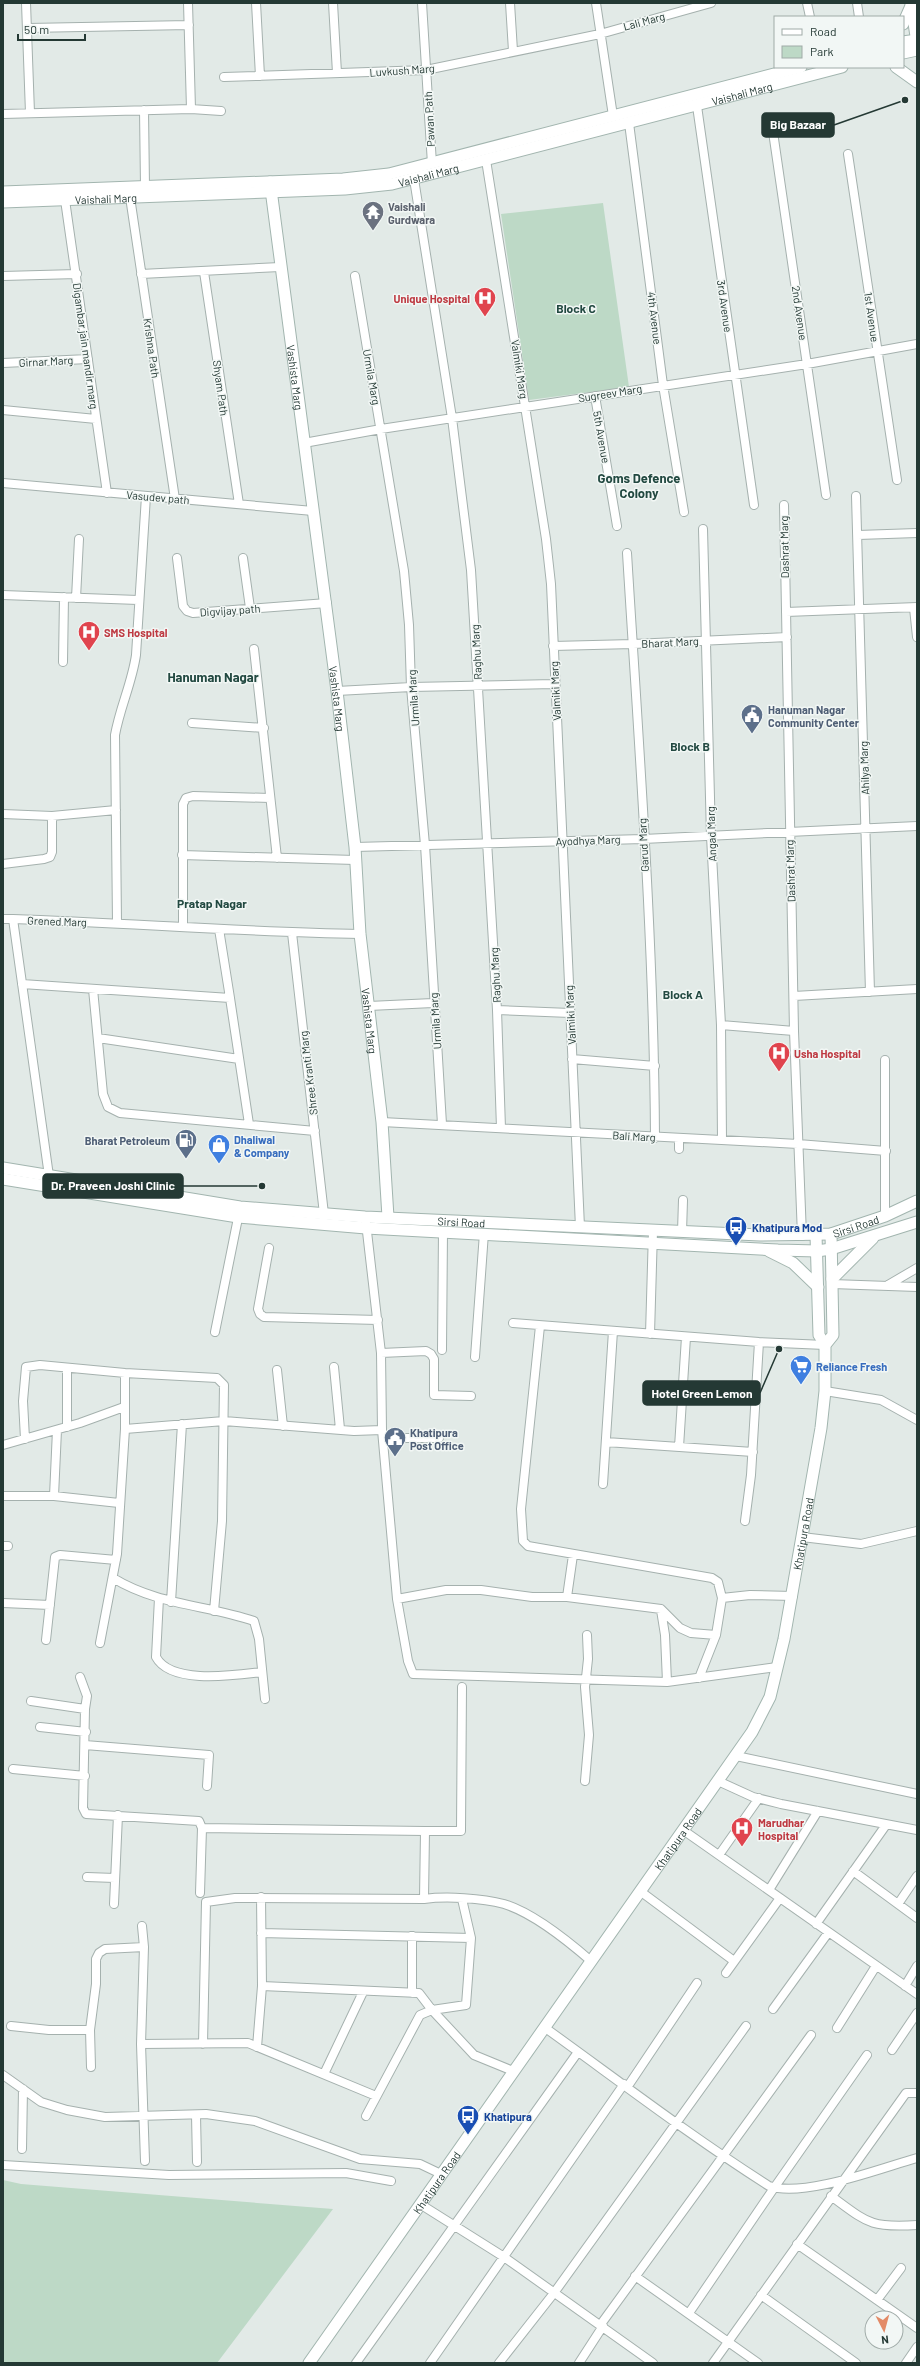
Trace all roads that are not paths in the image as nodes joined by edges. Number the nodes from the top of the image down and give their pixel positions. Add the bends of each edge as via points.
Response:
1 (26, 3) edge
2 (188, 3) edge
3 (256, 3) edge
4 (333, 3) edge
5 (422, 3) edge
6 (510, 3) edge
7 (596, 3) edge
8 (711, 3) edge
9 (807, 3) edge
10 (857, 3) edge
11 (911, 4) edge
12 (810, 16) edge
13 (859, 16) edge
14 (904, 22) edge
15 (189, 25) junction
16 (28, 28) junction
17 (600, 34) junction
18 (917, 41) edge
19 (904, 42) edge
20 (917, 50) edge
21 (513, 51) junction
22 (904, 53) edge
23 (798, 68) edge
24 (835, 68) edge
25 (897, 68) edge
26 (426, 70) junction
27 (820, 70) edge
28 (336, 73) junction
29 (260, 76) junction
30 (224, 77) dead end
31 (917, 82) edge
32 (697, 106) junction
33 (191, 109) junction
34 (144, 110) junction
35 (221, 111) dead end
36 (30, 113) junction
37 (3, 114) edge
38 (614, 121) junction
39 (629, 123) junction
40 (773, 132) dead end
41 (848, 154) dead end
42 (485, 155) junction
43 (433, 169) junction
44 (414, 179) junction
45 (271, 187) junction
46 (3, 192) edge
47 (145, 192) junction
48 (130, 197) junction
49 (65, 200) junction
50 (3, 202) edge
51 (280, 267) junction
52 (204, 272) junction
53 (76, 274) junction
54 (141, 274) junction
55 (3, 276) edge
56 (355, 276) dead end
57 (917, 344) edge
58 (877, 350) junction
59 (88, 359) junction
60 (3, 363) edge
61 (808, 364) junction
62 (735, 375) junction
63 (663, 385) junction
64 (594, 396) junction
65 (526, 406) junction
66 (3, 410) edge
67 (96, 418) junction
68 (452, 418) junction
69 (381, 429) junction
70 (304, 443) junction
71 (897, 480) dead end
72 (3, 483) edge
73 (106, 493) junction
74 (826, 494) dead end
75 (146, 496) junction
76 (856, 496) dead end
77 (175, 498) junction
78 (239, 504) junction
79 (754, 505) dead end
80 (784, 505) dead end
81 (313, 511) junction
82 (684, 512) dead end
83 (616, 526) dead end
84 (703, 528) dead end
85 (917, 533) edge
86 (858, 535) junction
87 (79, 539) dead end
88 (627, 553) dead end
89 (177, 558) dead end
90 (243, 558) dead end
91 (3, 595) edge
92 (64, 597) junction
93 (76, 598) junction
94 (138, 600) junction
95 (327, 603) junction
96 (250, 608) junction
97 (916, 608) edge
98 (858, 610) junction
99 (786, 612) junction
100 (787, 637) junction
101 (917, 637) edge
102 (707, 640) junction
103 (633, 644) junction
104 (553, 646) junction
105 (254, 649) dead end
106 (63, 662) dead end
107 (554, 684) junction
108 (478, 686) junction
109 (411, 687) junction
110 (338, 691) junction
111 (192, 723) dead end
112 (264, 728) junction
113 (270, 798) junction
114 (116, 810) junction
115 (3, 814) edge
116 (52, 816) junction
117 (917, 826) edge
118 (866, 829) junction
119 (789, 832) junction
120 (711, 836) junction
121 (643, 839) junction
122 (564, 841) junction
123 (487, 843) junction
124 (426, 844) junction
125 (355, 847) junction
126 (182, 856) junction
127 (277, 858) junction
128 (355, 860) junction
129 (3, 864) edge
130 (3, 919) edge
131 (13, 919) junction
132 (117, 922) junction
133 (183, 927) junction
134 (219, 929) junction
135 (292, 933) junction
136 (360, 934) junction
137 (22, 984) junction
138 (917, 989) edge
139 (93, 990) junction
140 (870, 992) junction
141 (794, 996) junction
142 (230, 998) junction
143 (433, 1003) junction
144 (369, 1006) junction
145 (497, 1010) junction
146 (570, 1012) junction
147 (721, 1025) junction
148 (794, 1031) junction
149 (98, 1038) junction
150 (239, 1059) junction
151 (572, 1059) junction
152 (885, 1060) dead end
153 (655, 1066) junction
154 (382, 1122) junction
155 (249, 1124) junction
156 (442, 1124) junction
157 (501, 1128) junction
158 (315, 1131) junction
159 (576, 1133) junction
160 (655, 1138) junction
161 (678, 1139) junction
162 (722, 1140) junction
163 (798, 1144) junction
164 (679, 1149) dead end
165 (886, 1151) junction
166 (3, 1168) edge
167 (49, 1176) junction
168 (3, 1179) edge
169 (683, 1200) dead end
170 (917, 1201) edge
171 (239, 1212) junction
172 (324, 1214) junction
173 (885, 1216) junction
174 (365, 1217) junction
175 (388, 1217) junction
176 (916, 1223) edge
177 (580, 1227) junction
178 (366, 1228) junction
179 (443, 1231) junction
180 (653, 1231) junction
181 (682, 1232) junction
182 (484, 1233) junction
183 (831, 1234) junction
184 (816, 1235) junction
185 (802, 1236) junction
186 (874, 1237) junction
187 (652, 1244) junction
188 (761, 1247) junction
189 (269, 1248) dead end
190 (831, 1249) junction
191 (817, 1251) junction
192 (917, 1268) edge
193 (832, 1281) junction
194 (887, 1285) junction
195 (917, 1286) edge
196 (818, 1287) junction
197 (378, 1320) junction
198 (513, 1324) dead end
199 (540, 1326) junction
200 (613, 1331) junction
201 (215, 1332) dead end
202 (650, 1334) junction
203 (686, 1337) junction
204 (758, 1342) junction
205 (825, 1345) junction
206 (442, 1350) dead end
207 (381, 1353) junction
208 (475, 1357) dead end
209 (334, 1367) dead end
210 (67, 1368) junction
211 (277, 1370) dead end
212 (125, 1373) junction
213 (825, 1391) junction
214 (471, 1396) dead end
215 (124, 1407) junction
216 (224, 1420) junction
217 (917, 1420) edge
218 (182, 1424) junction
219 (283, 1426) junction
220 (67, 1427) junction
221 (125, 1429) junction
222 (340, 1429) junction
223 (57, 1430) junction
224 (383, 1434) junction
225 (439, 1438) dead end
226 (25, 1439) junction
227 (606, 1442) junction
228 (3, 1445) edge
229 (679, 1447) junction
230 (753, 1452) junction
231 (603, 1484) dead end
232 (3, 1496) edge
233 (54, 1496) junction
234 (119, 1503) junction
235 (745, 1521) dead end
236 (917, 1531) edge
237 (802, 1537) junction
238 (573, 1555) junction
239 (116, 1560) junction
240 (113, 1578) junction
241 (793, 1596) junction
242 (567, 1597) junction
243 (159, 1598) junction
244 (722, 1598) junction
245 (398, 1599) junction
246 (171, 1602) junction
247 (3, 1603) edge
248 (50, 1605) junction
249 (661, 1609) junction
250 (214, 1611) junction
251 (587, 1635) dead end
252 (716, 1635) junction
253 (46, 1640) dead end
254 (100, 1643) dead end
255 (777, 1667) junction
256 (262, 1672) junction
257 (80, 1677) dead end
258 (699, 1678) junction
259 (586, 1679) junction
260 (667, 1682) junction
261 (462, 1687) dead end
262 (264, 1699) dead end
263 (31, 1701) dead end
264 (86, 1709) junction
265 (40, 1727) dead end
266 (86, 1732) junction
267 (85, 1745) junction
268 (736, 1756) junction
269 (13, 1769) dead end
270 (85, 1776) junction
271 (585, 1781) dead end
272 (718, 1781) junction
273 (207, 1786) dead end
274 (917, 1794) edge
275 (758, 1798) junction
276 (818, 1811) junction
277 (118, 1815) junction
278 (886, 1824) junction
279 (202, 1828) junction
280 (683, 1830) junction
281 (917, 1830) edge
282 (425, 1831) junction
283 (719, 1855) junction
284 (853, 1871) junction
285 (917, 1876) edge
286 (87, 1877) dead end
287 (115, 1878) junction
288 (769, 1890) junction
289 (640, 1892) junction
290 (200, 1893) dead end
291 (261, 1897) junction
292 (780, 1898) junction
293 (424, 1899) junction
294 (462, 1899) junction
295 (114, 1904) dead end
296 (898, 1904) junction
297 (917, 1918) edge
298 (816, 1924) junction
299 (142, 1926) dead end
300 (262, 1933) junction
301 (828, 1933) junction
302 (412, 1936) junction
303 (471, 1938) junction
304 (144, 1947) junction
305 (591, 1961) junction
306 (734, 1961) junction
307 (876, 1966) junction
308 (917, 1966) edge
309 (726, 1973) dead end
310 (697, 1983) dead end
311 (262, 1986) junction
312 (906, 1986) junction
313 (363, 1992) junction
314 (412, 1993) junction
315 (917, 1994) edge
316 (773, 2009) dead end
317 (432, 2010) junction
318 (917, 2013) edge
319 (11, 2026) dead end
320 (746, 2026) dead end
321 (544, 2027) junction
322 (837, 2028) dead end
323 (90, 2030) junction
324 (811, 2035) dead end
325 (141, 2044) junction
326 (203, 2044) junction
327 (257, 2047) junction
328 (892, 2050) dead end
329 (578, 2052) junction
330 (867, 2055) dead end
331 (91, 2067) dead end
332 (513, 2071) junction
333 (324, 2074) junction
334 (3, 2075) edge
335 (626, 2085) junction
336 (22, 2089) junction
337 (917, 2092) edge
338 (376, 2096) junction
339 (196, 2115) junction
340 (143, 2116) junction
341 (366, 2116) dead end
342 (677, 2124) junction
343 (22, 2149) dead end
344 (723, 2155) junction
345 (917, 2158) edge
346 (145, 2161) dead end
347 (197, 2162) dead end
348 (3, 2165) edge
349 (440, 2174) junction
350 (843, 2179) junction
351 (391, 2181) dead end
352 (774, 2188) junction
353 (831, 2196) junction
354 (420, 2204) junction
355 (917, 2225) edge
356 (456, 2226) junction
357 (797, 2244) junction
358 (504, 2257) junction
359 (901, 2268) dead end
360 (636, 2276) junction
361 (554, 2293) junction
362 (761, 2295) junction
363 (877, 2300) junction
364 (689, 2313) junction
365 (602, 2325) junction
366 (917, 2328) edge
367 (728, 2341) junction
368 (917, 2347) edge
369 (499, 2362) edge
370 (650, 2362) edge
371 (309, 2363) edge
372 (356, 2363) edge
373 (430, 2363) edge
374 (579, 2363) edge
375 (713, 2363) edge
376 (758, 2363) edge
377 (856, 2363) edge
378 (906, 2363) edge

1 - 16 street
2 - 15 street
3 - 29 street
4 - 28 street
5 - 26 street, Pawan Path
6 - 21 street
7 - 17 street
8 - 17 street, Lali Marg
9 - 12 street
10 - 13 street
11 - 14 street
11 - 18 street
15 - 16 street
15 - 33 street
16 - 36 street
17 - 21 street, Luvkush Marg
17 - 38 street
18 - 19 street
20 - 22 street
21 - 26 street, Luvkush Marg
23 - 38 street, Vaishali Marg
24 - 27 street, Vaishali Marg
25 - 31 street
26 - 28 street, Luvkush Marg
26 - 43 street, Pawan Path
27 - 32 street, Vaishali Marg
28 - 29 street, Luvkush Marg
29 - 30 street, Luvkush Marg
32 - 39 street, Vaishali Marg
32 - 62 street, 3rd Avenue
33 - 34 street
33 - 35 street
34 - 36 street
34 - 47 street
36 - 37 street
38 - 39 street, Vaishali Marg
38 - 42 street, Vaishali Marg
39 - 63 street, 4th Avenue
40 - 61 street, 2nd Avenue
41 - 58 street, 1st Avenue
42 - 43 street, Vaishali Marg
42 - 65 street, Valmiki Marg
43 - 44 street, Vaishali Marg
43 - 45 street, Vaishali Marg
44 - 45 street, Vaishali Marg via 345,189
44 - 68 street, Raghu Marg
45 - 47 street, Vaishali Marg
45 - 51 street, Vashista Marg
46 - 47 street, Vaishali Marg
47 - 48 street, Vaishali Marg
48 - 49 street, Vaishali Marg
48 - 54 street, Krishna Path
49 - 50 street, Vaishali Marg
49 - 53 street, Digambar jain mandir marg
51 - 52 street
51 - 70 street, Vashista Marg
52 - 54 street
52 - 78 street, Shyam Path
53 - 55 street
53 - 59 street, Digambar jain mandir marg
54 - 77 street, Krishna Path
56 - 69 street, Urmila Marg
57 - 58 street, Sugreev Marg
58 - 61 street, Sugreev Marg
58 - 71 street, 1st Avenue
59 - 60 street, Girnar Marg
59 - 67 street, Digambar jain mandir marg
61 - 62 street, Sugreev Marg
61 - 74 street, 2nd Avenue
62 - 63 street, Sugreev Marg
62 - 79 street, 3rd Avenue
63 - 64 street, Sugreev Marg
63 - 82 street, 4th Avenue
64 - 65 street, Sugreev Marg
64 - 83 street, 5th Avenue
65 - 68 street, Sugreev Marg
65 - 104 street, Valmiki Marg via 546,539 551,584
66 - 67 street
67 - 73 street, Digambar jain mandir marg
68 - 69 street, Sugreev Marg
68 - 108 street, Raghu Marg via 471,570
69 - 70 street, Sugreev Marg
69 - 109 street, Urmila Marg via 404,571
70 - 81 street, Vashista Marg
72 - 73 street, Vasudev path
73 - 75 street, Vasudev path
75 - 77 street, Vasudev path
75 - 94 street
76 - 86 street, Ahilya Marg
77 - 78 street, Vasudev path
78 - 81 street, Vasudev path
80 - 99 street, Dashrat Marg
81 - 95 street, Vashista Marg
84 - 102 street, Angad Marg
85 - 86 street
86 - 98 street, Ahilya Marg
87 - 93 street
88 - 103 street, Garud Marg
89 - 96 street, Digvijay path via 184,606 187,611 193,613
90 - 96 street
91 - 92 street
92 - 93 street
92 - 106 street
93 - 94 street
94 - 114 street via 133,676 120,711 115,735
95 - 96 street, Digvijay path
95 - 110 street, Vashista Marg
97 - 98 street
97 - 101 street
98 - 99 street
98 - 118 street, Ahilya Marg
99 - 100 street, Dashrat Marg
100 - 102 street, Bharat Marg
100 - 119 street, Dashrat Marg
102 - 103 street, Bharat Marg
102 - 120 street, Angad Marg
103 - 104 street, Bharat Marg
103 - 121 street, Garud Marg
104 - 107 street, Valmiki Marg
105 - 112 street
107 - 108 street
107 - 122 street, Valmiki Marg
108 - 109 street
108 - 123 street, Raghu Marg
109 - 110 street
109 - 124 street, Urmila Marg
110 - 125 street, Vashista Marg
111 - 112 street
112 - 113 street
113 - 126 street via 186,798 183,804
113 - 127 street
114 - 116 street
114 - 132 street
115 - 116 street
116 - 129 street via 50,857 44,860
117 - 118 street, Ayodhya Marg
118 - 119 street, Ayodhya Marg
118 - 140 street, Ahilya Marg
119 - 120 street, Ayodhya Marg
119 - 141 street, Dashrat Marg
120 - 121 street, Ayodhya Marg
120 - 147 street, Angad Marg
121 - 122 street, Ayodhya Marg
121 - 153 street, Garud Marg
122 - 123 street, Ayodhya Marg
122 - 146 street, Valmiki Marg
123 - 124 street, Ayodhya Marg
123 - 145 street, Raghu Marg
124 - 125 street, Ayodhya Marg
124 - 143 street, Urmila Marg
125 - 128 street, Vashista Marg
126 - 127 street
126 - 133 street
127 - 128 street
128 - 136 street, Vashista Marg
130 - 131 street
131 - 132 street, Grened Marg
131 - 137 street, Grened Marg
132 - 133 street, Grened Marg
133 - 134 street, Grened Marg
134 - 135 street, Grened Marg
134 - 142 street
135 - 136 street, Grened Marg
135 - 158 street, Shree Kranti Marg
136 - 144 street, Vashista Marg
137 - 139 street
137 - 167 street, Grened Marg
138 - 140 street
139 - 142 street
139 - 149 street
140 - 141 street
141 - 148 street, Dashrat Marg
142 - 150 street
143 - 144 street
143 - 156 street, Urmila Marg
144 - 154 street, Vashista Marg
145 - 146 street
145 - 157 street, Raghu Marg
146 - 151 street, Valmiki Marg
147 - 148 street
147 - 162 street, Angad Marg
148 - 163 street, Dashrat Marg
149 - 150 street
149 - 155 street via 103,1094 108,1107 120,1112
150 - 155 street
151 - 153 street
151 - 159 street, Valmiki Marg
152 - 165 street
153 - 160 street, Garud Marg
154 - 156 street, Bali Marg
154 - 175 street, Vashista Marg
155 - 158 street
156 - 157 street, Bali Marg
157 - 159 street, Bali Marg
158 - 172 street, Shree Kranti Marg
159 - 160 street, Bali Marg
159 - 177 street, Valmiki Marg
160 - 161 street, Bali Marg
161 - 162 street, Bali Marg
161 - 164 street
162 - 163 street, Bali Marg
163 - 165 street, Bali Marg
163 - 185 street, Dashrat Marg
165 - 173 street
166 - 167 street, Sirsi Road
167 - 171 street, Sirsi Road
168 - 171 street, Sirsi Road
169 - 181 street
170 - 173 street, Sirsi Road
171 - 172 street, Sirsi Road
171 - 178 street, Sirsi Road
171 - 201 street
172 - 174 street, Sirsi Road
173 - 183 street, Sirsi Road
174 - 175 street, Sirsi Road
174 - 178 street
175 - 177 street, Sirsi Road
176 - 186 street, Sirsi Road
177 - 180 street, Sirsi Road
178 - 179 street, Sirsi Road
178 - 197 street
179 - 182 street, Sirsi Road
179 - 206 street
180 - 181 street, Sirsi Road
180 - 187 street
181 - 185 street, Sirsi Road
182 - 187 street, Sirsi Road
182 - 208 street
183 - 184 street, Sirsi Road
183 - 190 street, Khatipura Road
184 - 185 street, Sirsi Road
184 - 191 street
186 - 190 street, Sirsi Road
186 - 193 street
187 - 188 street, Sirsi Road
187 - 202 street
188 - 191 street, Sirsi Road
188 - 196 street via 793,1263
189 - 197 street via 258,1309 260,1314
190 - 191 street, Sirsi Road
190 - 193 street, Khatipura Road
191 - 196 street
192 - 194 street
193 - 194 street
193 - 205 street, Khatipura Road via 832,1335
194 - 195 street
196 - 205 street via 819,1335
197 - 207 street
198 - 199 street
199 - 200 street
199 - 238 street via 521,1509 523,1541 528,1546
200 - 202 street
200 - 227 street
202 - 203 street
203 - 204 street
203 - 229 street
204 - 205 street
204 - 230 street
205 - 213 street, Khatipura Road
207 - 214 street via 431,1354 434,1359 434,1395
207 - 224 street
209 - 222 street
210 - 212 street
210 - 220 street
210 - 226 street via 40,1365 26,1367 22,1401
211 - 219 street
212 - 215 street
212 - 216 street via 216,1378 224,1385
213 - 217 street via 881,1400
213 - 237 street, Khatipura Road
215 - 220 street
215 - 221 street
216 - 218 street
216 - 219 street
216 - 250 street via 222,1521
218 - 221 street
218 - 246 street
219 - 222 street
220 - 223 street
221 - 234 street
222 - 224 street
223 - 226 street
223 - 233 street
224 - 225 street
224 - 245 street
226 - 228 street
227 - 229 street
227 - 231 street
229 - 230 street
230 - 235 street
232 - 233 street
233 - 234 street
234 - 239 street
236 - 237 street via 861,1544
237 - 241 street, Khatipura Road
238 - 242 street
238 - 244 street via 712,1578 718,1582
239 - 240 street
239 - 248 street via 60,1555 55,1557
240 - 243 street via 126,1586
240 - 254 street
241 - 244 street via 750,1595
241 - 255 street, Khatipura Road
242 - 245 street via 532,1597 481,1590 446,1590
242 - 249 street
243 - 246 street
243 - 256 street via 156,1657 165,1668 182,1674 202,1676
244 - 252 street
245 - 259 street via 408,1661 413,1674
246 - 250 street
247 - 248 street
248 - 253 street
249 - 252 street via 680,1628 691,1633
249 - 260 street via 666,1643
250 - 256 street via 254,1621 259,1639
251 - 259 street
252 - 258 street
255 - 258 street
255 - 268 street, Khatipura Road via 770,1697
256 - 262 street
257 - 264 street via 87,1696
258 - 260 street
259 - 260 street
259 - 271 street via 589,1735
261 - 282 street via 461,1831
263 - 264 street
264 - 266 street
265 - 266 street
266 - 267 street
267 - 270 street
267 - 273 street via 209,1755
268 - 272 street, Khatipura Road
268 - 274 street
269 - 270 street
270 - 277 street via 83,1808 86,1814
272 - 275 street
272 - 280 street, Khatipura Road
275 - 276 street
275 - 283 street
276 - 278 street
276 - 288 street
277 - 279 street via 199,1821
277 - 287 street
278 - 281 street
278 - 284 street
279 - 282 street
279 - 290 street
280 - 283 street
280 - 289 street, Khatipura Road
282 - 293 street
283 - 288 street
284 - 296 street
284 - 298 street
285 - 296 street
286 - 287 street
287 - 295 street
288 - 292 street
289 - 305 street, Khatipura Road
289 - 306 street
291 - 293 street
291 - 300 street
291 - 326 street via 206,1902
292 - 298 street
292 - 306 street
293 - 294 street
294 - 303 street
294 - 305 street via 504,1904 564,1938
296 - 297 street
298 - 301 street
299 - 304 street
300 - 302 street
300 - 311 street
301 - 307 street
301 - 316 street
302 - 303 street
302 - 314 street
303 - 317 street via 466,2005
304 - 323 street via 105,1949 99,1953 96,1959 96,1984
304 - 325 street
305 - 321 street, Khatipura Road
306 - 309 street
307 - 312 street
307 - 322 street
308 - 312 street
310 - 335 street
311 - 313 street
311 - 327 street
312 - 315 street
313 - 314 street via 388,1990
313 - 333 street
314 - 317 street via 419,1993
317 - 332 street via 474,2055
317 - 338 street via 420,2015
318 - 328 street
319 - 323 street via 43,2030
320 - 342 street
321 - 329 street
321 - 332 street, Khatipura Road
323 - 331 street
324 - 344 street
325 - 326 street
325 - 340 street
326 - 327 street via 248,2043
327 - 333 street
329 - 335 street
329 - 356 street
330 - 352 street
332 - 349 street, Khatipura Road
333 - 338 street
334 - 336 street
335 - 342 street
335 - 358 street
336 - 340 street via 41,2102 67,2110 105,2117
336 - 343 street
337 - 350 street via 906,2093
338 - 341 street
339 - 340 street
339 - 347 street
339 - 349 street via 206,2114 255,2121 360,2159 420,2164
340 - 346 street
342 - 344 street
342 - 361 street
344 - 352 street
344 - 360 street
345 - 350 street
348 - 351 street via 177,2175 346,2174
349 - 354 street, Khatipura Road
350 - 352 street via 815,2187
350 - 353 street
352 - 364 street
353 - 355 street via 867,2222 887,2227
353 - 357 street
354 - 356 street
354 - 371 street, Khatipura Road
356 - 358 street
356 - 372 street
357 - 362 street
357 - 363 street
358 - 361 street
358 - 373 street
359 - 363 street
360 - 364 street
360 - 365 street
361 - 365 street
361 - 369 street
362 - 367 street
362 - 377 street
363 - 366 street
364 - 367 street
365 - 370 street
365 - 374 street
367 - 375 street
367 - 376 street
368 - 378 street

